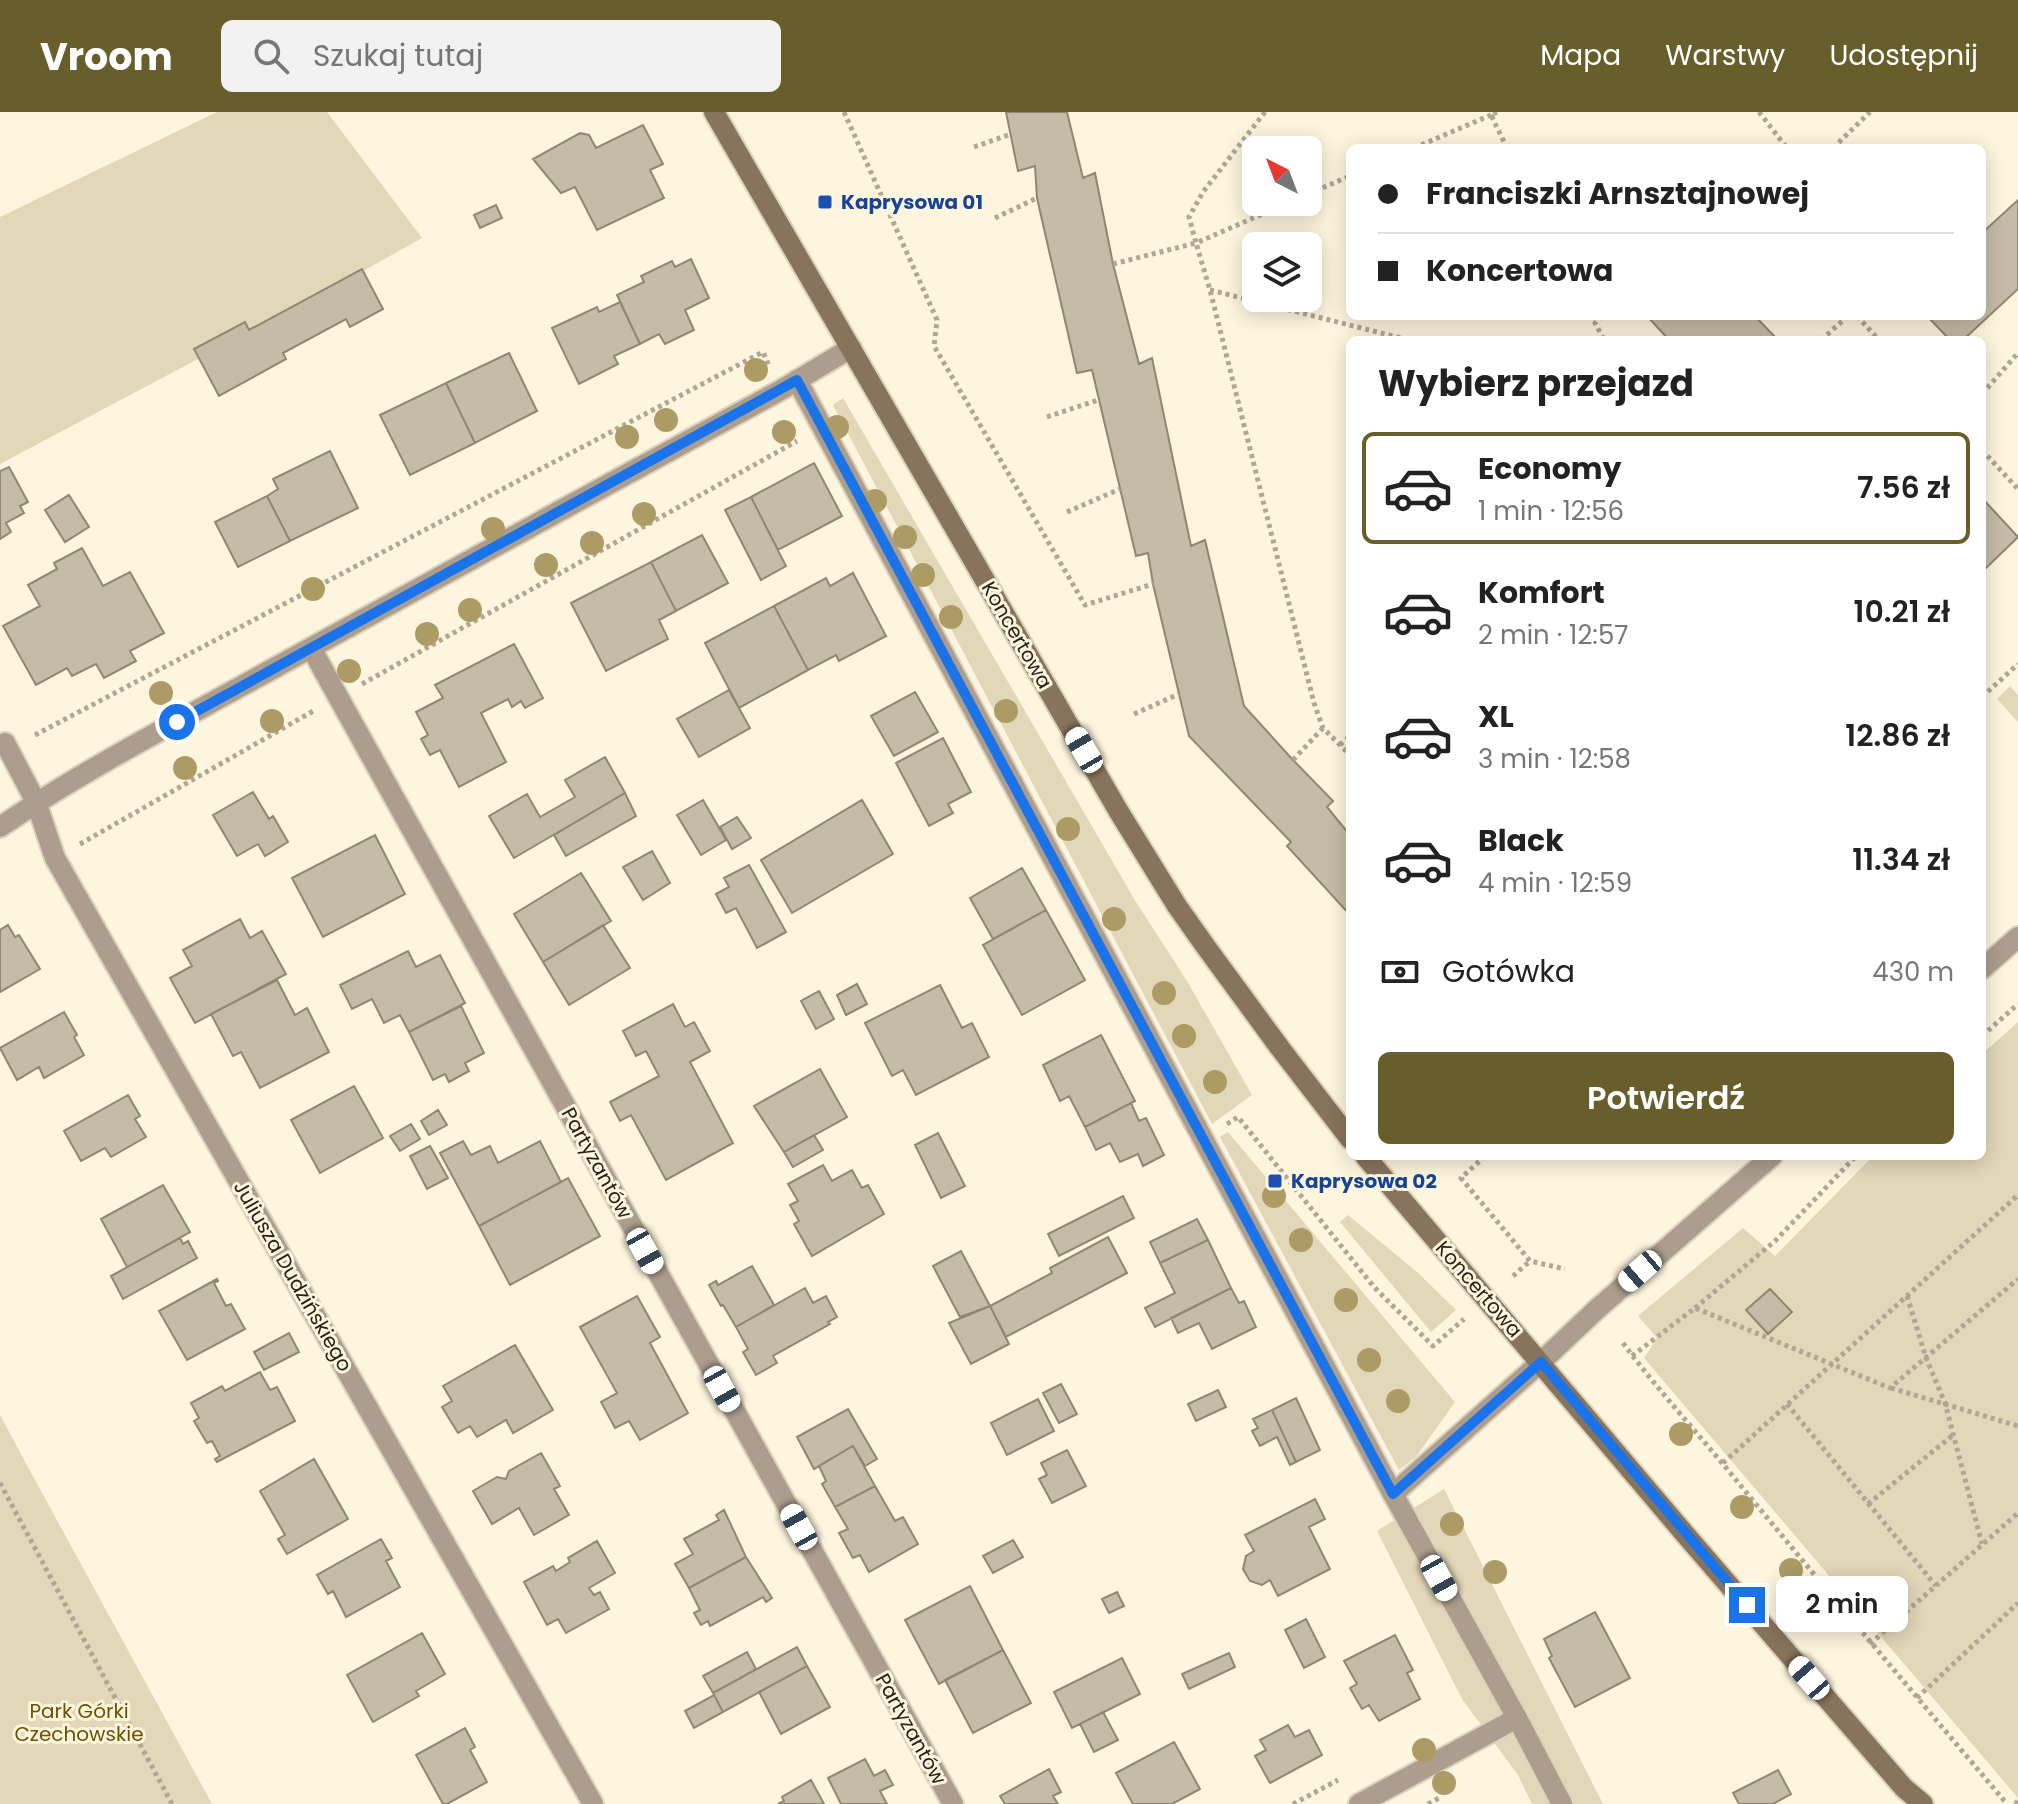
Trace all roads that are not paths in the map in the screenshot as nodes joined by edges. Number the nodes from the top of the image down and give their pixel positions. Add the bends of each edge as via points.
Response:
1 (714, 112) edge
2 (851, 348) junction
3 (797, 380) junction
4 (311, 648) junction
5 (7, 746) road end
6 (36, 802) junction
7 (0, 827) edge
8 (2018, 937) edge
9 (1986, 965) edge
10 (1346, 1134) edge
11 (1368, 1160) edge
12 (1767, 1160) edge
13 (1541, 1362) junction
14 (1393, 1494) junction
15 (1517, 1718) junction
16 (1909, 1796) edge
17 (593, 1804) edge
18 (953, 1804) edge
19 (1359, 1804) edge
20 (1562, 1804) edge
21 (1923, 1804) edge

1 - 2 street, Koncertowa
2 - 3 street
2 - 10 street, Koncertowa via 1177,906
3 - 4 street
3 - 14 street
4 - 6 street
4 - 18 street, Partyzantów
5 - 6 street, Juliusza Dudzińskiego
6 - 7 street
6 - 17 street, Juliusza Dudzińskiego via 55,858
8 - 9 street
11 - 13 street, Koncertowa
12 - 13 street
13 - 14 street
13 - 16 street, Koncertowa
14 - 15 street
15 - 19 street
15 - 20 street
16 - 21 street, Koncertowa

